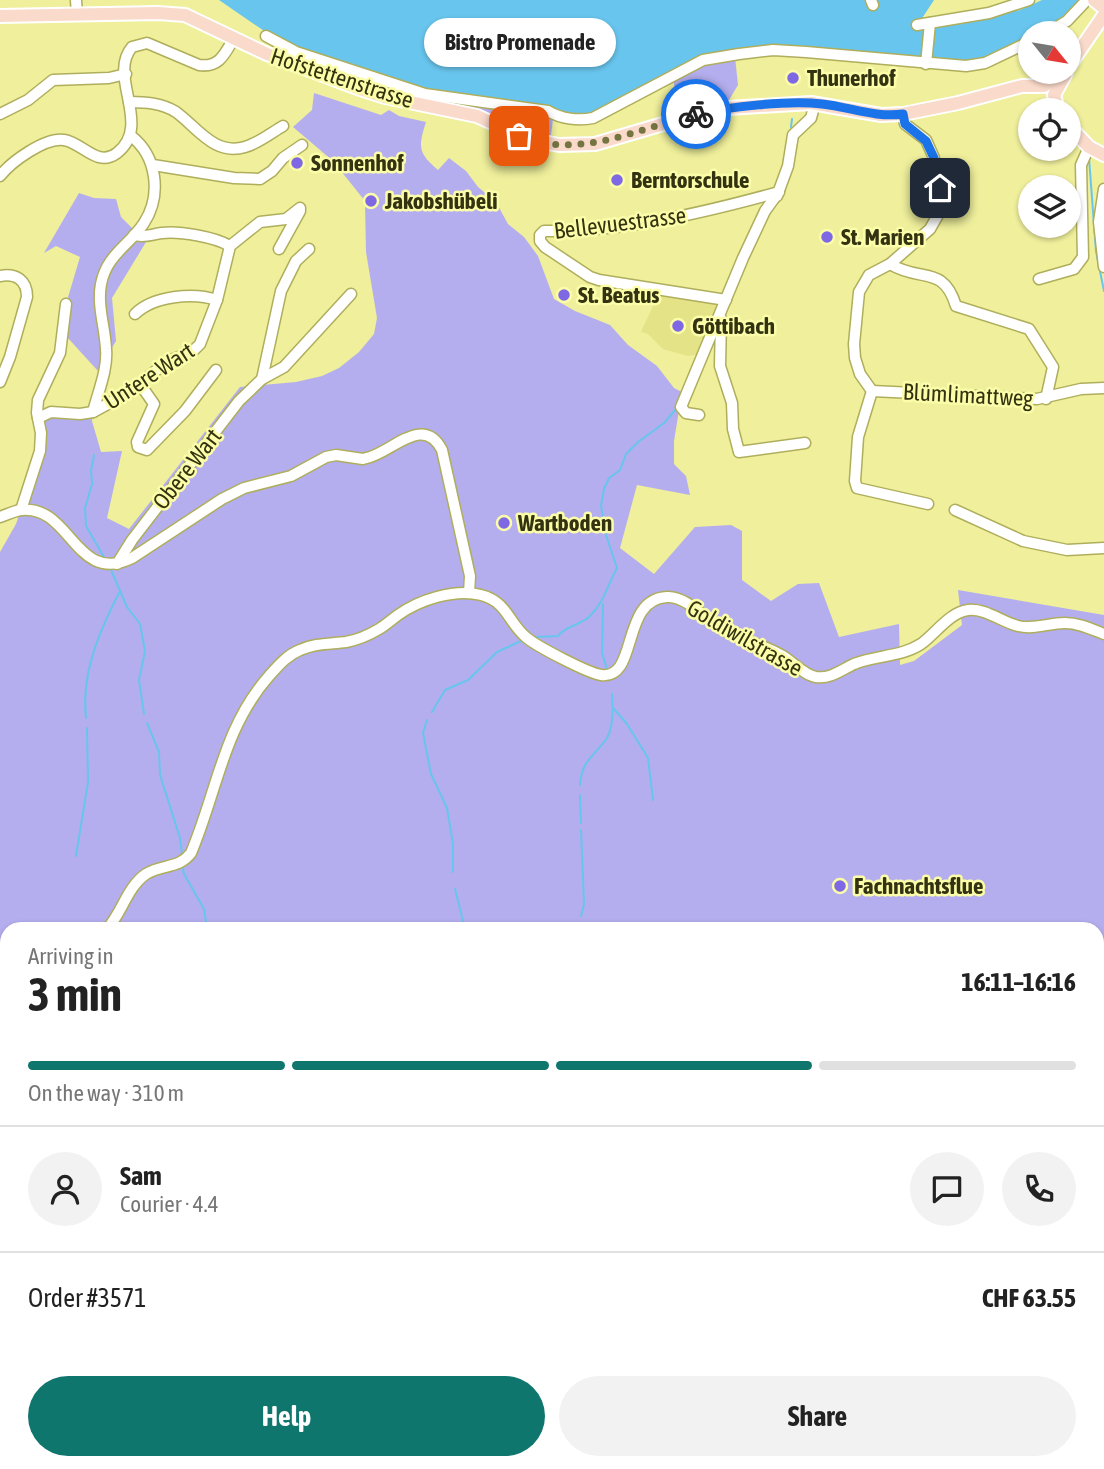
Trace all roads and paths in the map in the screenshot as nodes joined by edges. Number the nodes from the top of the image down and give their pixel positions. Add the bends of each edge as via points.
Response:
1 (76, 0) edge
2 (1029, 0) edge
3 (1089, 1) edge
4 (1104, 8) edge
5 (77, 15) junction
6 (1104, 15) edge
7 (0, 16) edge
8 (1067, 21) edge
9 (916, 24) dead end
10 (930, 24) junction
11 (266, 36) dead end
12 (234, 38) junction
13 (1082, 42) edge
14 (1018, 47) edge
15 (927, 62) junction
16 (126, 74) junction
17 (1055, 84) edge
18 (1048, 92) junction
19 (1050, 98) edge
20 (129, 102) junction
21 (816, 103) junction
22 (0, 114) edge
23 (903, 114) junction
24 (283, 126) dead end
25 (131, 136) junction
26 (1081, 139) edge
27 (302, 145) dead end
28 (1089, 147) junction
29 (1104, 155) edge
30 (153, 165) junction
31 (0, 176) edge
32 (779, 192) junction
33 (1103, 195) edge
34 (134, 235) junction
35 (230, 246) junction
36 (309, 249) dead end
37 (279, 250) dead end
38 (890, 264) junction
39 (1104, 267) edge
40 (0, 276) edge
41 (1039, 279) dead end
42 (351, 294) dead end
43 (217, 300) junction
44 (726, 300) junction
45 (66, 304) dead end
46 (135, 314) dead end
47 (720, 315) junction
48 (703, 352) junction
49 (720, 357) junction
50 (216, 370) dead end
51 (262, 379) junction
52 (0, 382) edge
53 (140, 384) junction
54 (1104, 388) edge
55 (872, 391) junction
56 (1046, 398) junction
57 (93, 412) junction
58 (699, 415) dead end
59 (38, 418) junction
60 (805, 443) dead end
61 (928, 504) dead end
62 (21, 510) junction
63 (955, 510) dead end
64 (0, 517) edge
65 (1104, 548) edge
66 (117, 564) junction
67 (469, 593) junction
68 (1104, 634) edge
69 (111, 922) edge

1 - 5 street
2 - 10 street
3 - 4 main road
3 - 8 street
5 - 7 main road, Hofstettenstrasse
5 - 12 main road, Hofstettenstrasse via 181,15
6 - 13 main road
9 - 10 street
10 - 15 street
11 - 15 street via 296,52 425,94 576,119 593,118 703,60 738,54 773,50
12 - 16 street via 221,60 207,66 154,45 136,45 126,55
12 - 21 main road, Hofstettenstrasse via 360,89 477,116 544,144 594,144 728,108
14 - 15 street via 985,63
16 - 20 street
16 - 22 street via 53,80
17 - 18 main road
18 - 19 main road
18 - 23 main road, Hofstettenstrasse via 1012,89
20 - 24 street via 153,103 171,110 203,138 229,148 253,144
20 - 25 street
21 - 23 main road, Hofstettenstrasse via 881,116
21 - 32 street via 811,118 794,132
23 - 38 street, Blümlimattweg via 905,124 926,141 934,158 942,200 930,229
25 - 30 street
25 - 31 street via 105,158 65,140 52,141 16,161
26 - 28 main road
27 - 30 street via 260,178
28 - 29 main road
28 - 41 street via 1081,164 1083,257 1074,269
30 - 34 street, Untere Wart via 148,214
32 - 44 street via 765,211
32 - 44 street, Bellevuestrasse via 688,215 540,235 545,247 590,277
33 - 39 street via 1099,222
34 - 35 street via 181,233
34 - 57 street, Untere Wart via 116,252 101,283 106,361
35 - 37 street via 260,222 286,219 300,208
35 - 43 street, Untere Wart
36 - 51 street via 296,261 281,290
38 - 55 street, Blümlimattweg via 864,280 857,299 855,358
38 - 56 street via 943,281 956,306 1029,329 1053,367
40 - 52 street via 20,279 27,297
42 - 51 street, Obere Wart via 284,367
43 - 46 street via 197,296 170,299 143,306
43 - 53 street, Untere Wart via 196,348 168,361
44 - 47 street
45 - 59 street via 60,354 38,400
47 - 48 street
47 - 49 street
48 - 49 street
48 - 58 street via 681,407
49 - 60 street via 739,452
50 - 53 street via 186,411 147,450 137,442 155,404
51 - 66 street, Obere Wart via 239,401
53 - 57 street, Untere Wart
54 - 56 street, Blümlimattweg
55 - 56 street, Blümlimattweg
55 - 61 street, Blümlimattweg via 858,437 857,488
57 - 59 street, Untere Wart via 58,411
59 - 62 street via 40,451
62 - 64 street
62 - 66 street via 46,516 96,562
63 - 65 street via 1023,541 1067,550
66 - 67 street via 244,488 291,476 326,457 370,457 424,433 442,450 470,576
67 - 68 street, Goldiwilstrasse via 503,606 528,639 603,675 620,667 641,612 665,597 721,629 759,643 813,677 830,677 852,665 902,653 966,610 1030,628 1078,624
67 - 69 street via 428,600 359,638 315,645 287,657 256,690 242,714 221,760 191,853 179,865 152,871 137,881

